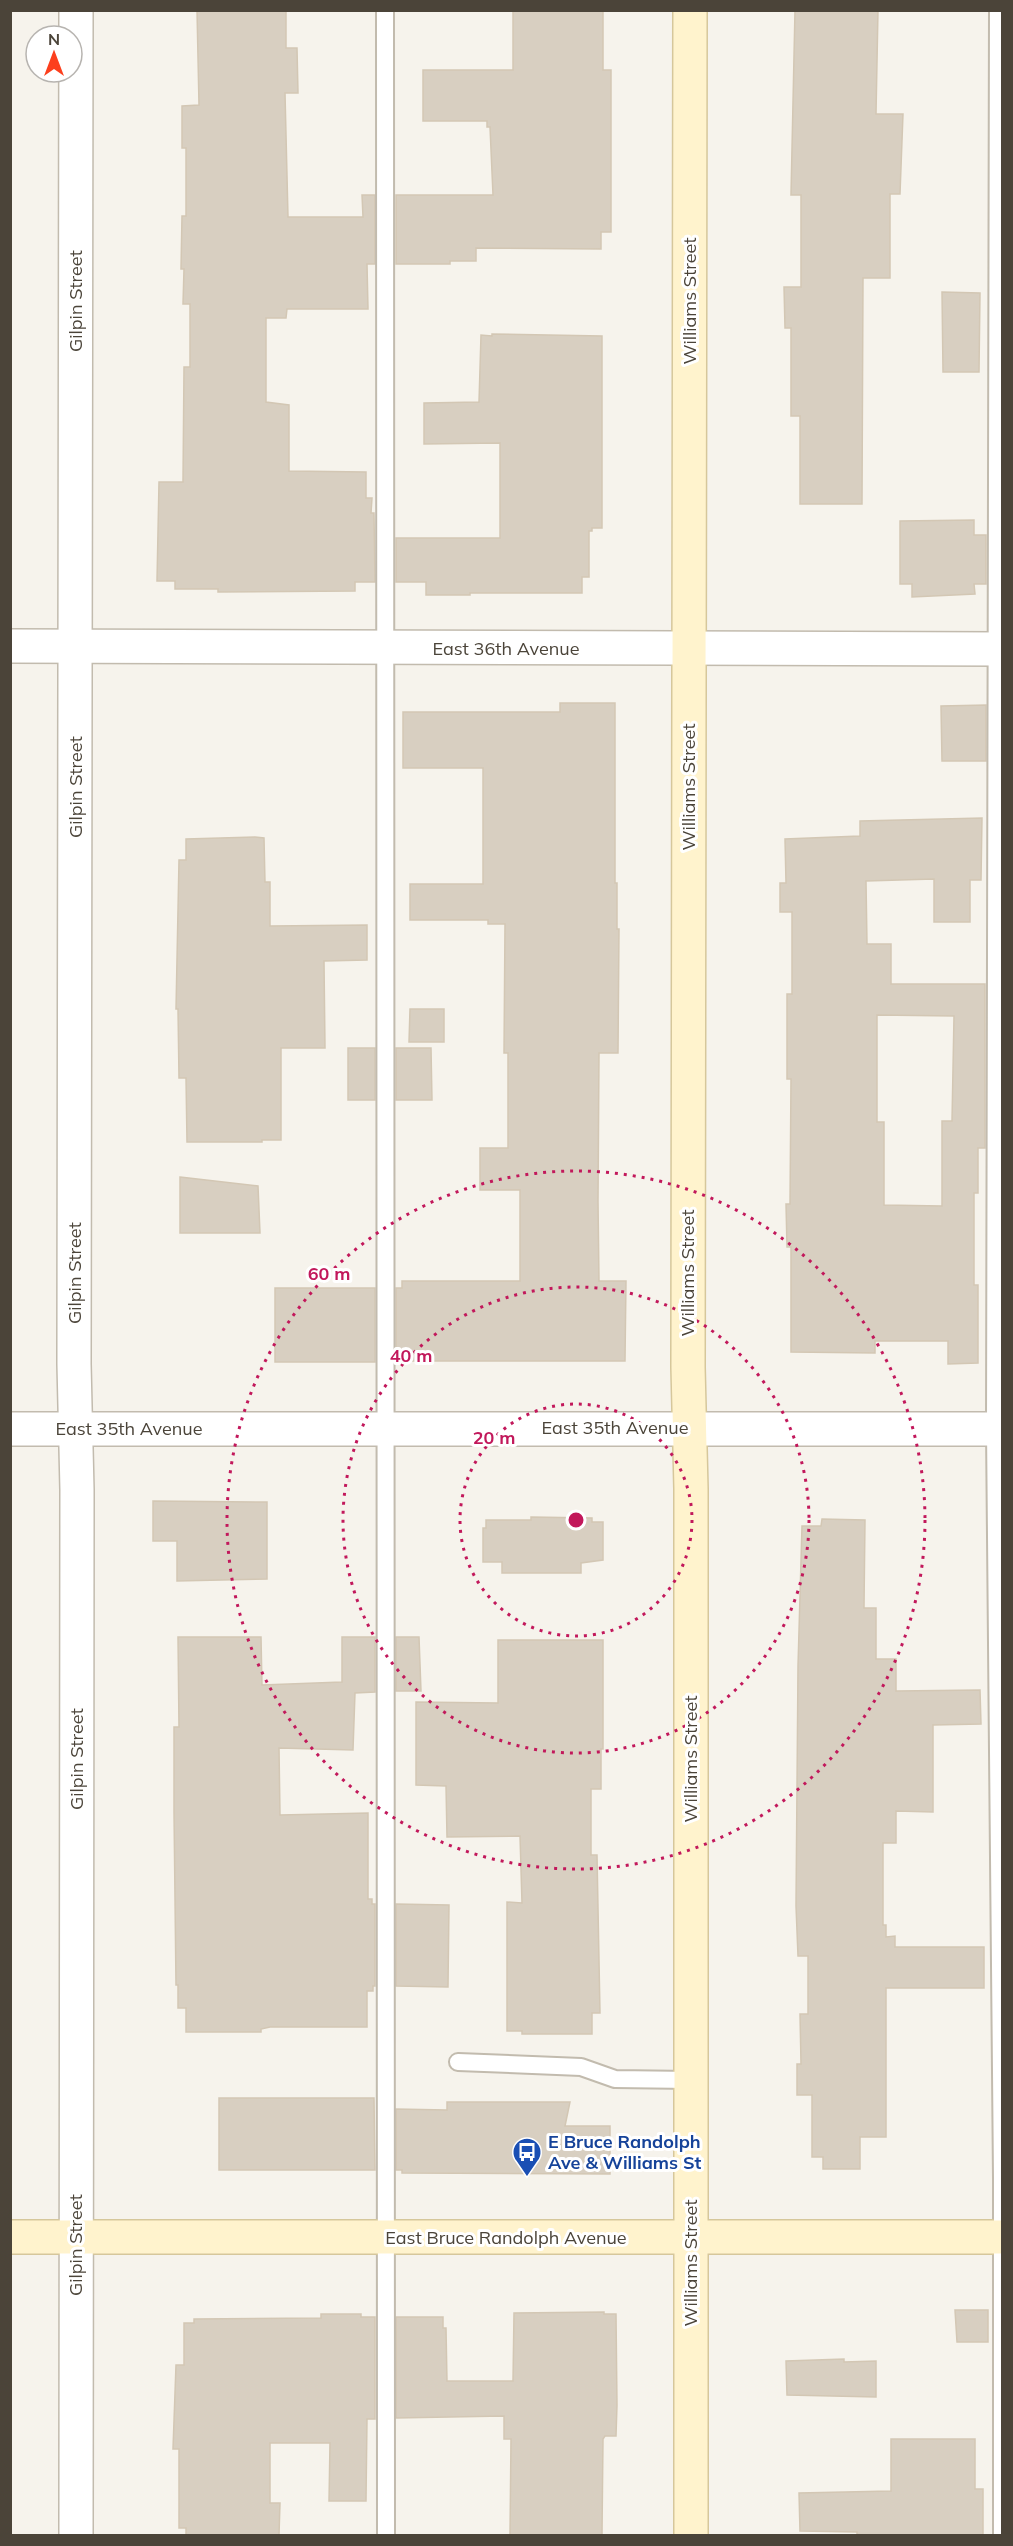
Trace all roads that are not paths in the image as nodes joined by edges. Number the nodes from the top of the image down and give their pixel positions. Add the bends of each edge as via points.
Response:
1 (76, 10) edge
2 (385, 10) edge
3 (690, 10) edge
4 (998, 10) edge
5 (10, 646) edge
6 (76, 647) junction
7 (384, 649) junction
8 (1000, 649) edge
9 (689, 650) junction
10 (690, 1428) junction
11 (10, 1429) edge
12 (76, 1429) junction
13 (384, 1429) junction
14 (999, 1429) edge
15 (458, 2062) dead end
16 (691, 2080) junction
17 (10, 2237) edge
18 (76, 2237) junction
19 (690, 2237) junction
20 (1002, 2237) edge
21 (386, 2239) junction
22 (76, 2535) edge
23 (386, 2535) edge
24 (691, 2535) edge
25 (1002, 2535) edge

1 - 6 street, Gilpin Street
2 - 7 lane
3 - 9 street, Williams Street
4 - 8 lane
5 - 6 street, East 36th Avenue
6 - 7 street, East 36th Avenue
6 - 12 street, Gilpin Street
7 - 9 street, East 36th Avenue
7 - 13 lane
8 - 9 street, East 36th Avenue
8 - 14 lane
9 - 10 street, Williams Street
10 - 13 street, East 35th Avenue
10 - 14 street, East 35th Avenue
10 - 16 street, Williams Street
11 - 12 street, East 35th Avenue
12 - 13 street, East 35th Avenue
12 - 18 street, Gilpin Street
13 - 21 lane
14 - 20 lane
15 - 16 lane via 580,2067 615,2079
16 - 19 street, Williams Street
17 - 18 street, East Bruce Randolph Avenue
18 - 21 street, East Bruce Randolph Avenue
18 - 22 street, Gilpin Street
19 - 20 street, East Bruce Randolph Avenue
19 - 21 street, East Bruce Randolph Avenue
19 - 24 street, Williams Street
20 - 25 lane
21 - 23 lane

